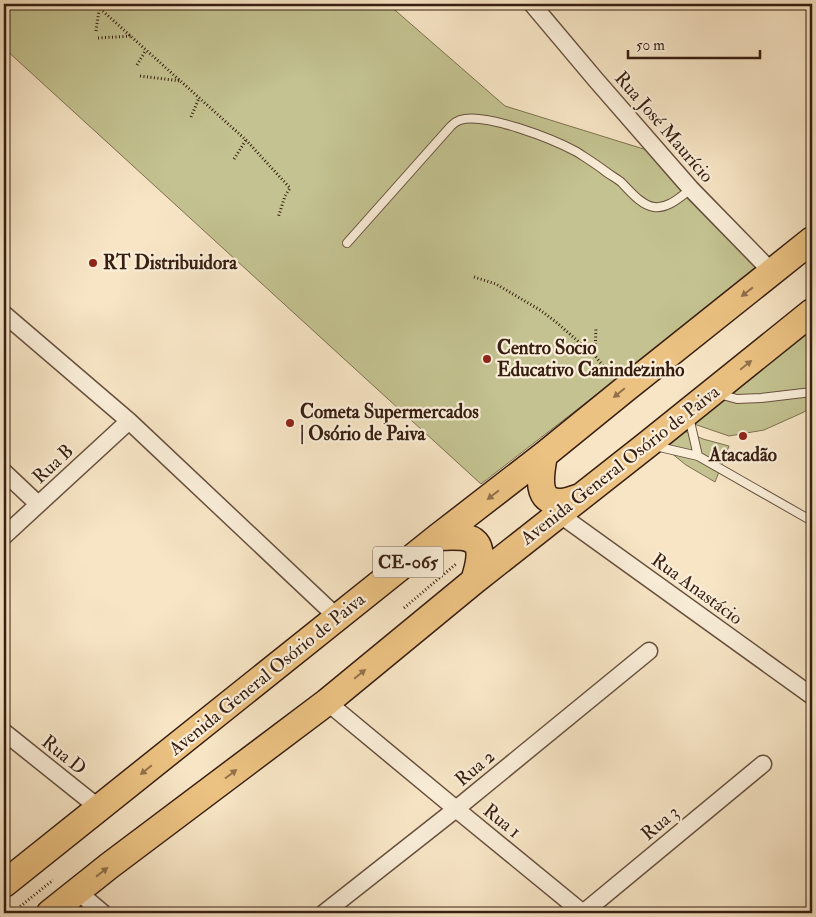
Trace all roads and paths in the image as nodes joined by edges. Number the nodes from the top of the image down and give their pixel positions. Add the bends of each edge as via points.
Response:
1 (96, 4) edge
2 (532, 4) edge
3 (99, 5) edge
4 (96, 31) dead end
5 (131, 36) junction
6 (98, 38) dead end
7 (146, 50) junction
8 (136, 65) dead end
9 (140, 76) dead end
10 (182, 81) junction
11 (199, 98) junction
12 (191, 117) dead end
13 (246, 140) junction
14 (234, 159) dead end
15 (691, 190) junction
16 (278, 218) dead end
17 (812, 240) edge
18 (348, 243) dead end
19 (772, 272) junction
20 (474, 277) dead end
21 (812, 312) edge
22 (4, 314) edge
23 (596, 328) dead end
24 (812, 392) edge
25 (712, 393) junction
26 (687, 412) junction
27 (129, 421) junction
28 (648, 444) junction
29 (544, 455) junction
30 (698, 456) junction
31 (4, 472) edge
32 (580, 497) junction
33 (38, 504) junction
34 (559, 514) junction
35 (812, 521) edge
36 (4, 536) edge
37 (438, 537) junction
38 (474, 581) junction
39 (338, 618) junction
40 (648, 651) dead end
41 (812, 696) edge
42 (327, 702) junction
43 (4, 732) edge
44 (762, 764) dead end
45 (99, 808) junction
46 (456, 810) junction
47 (4, 884) edge
48 (77, 892) junction
49 (50, 913) edge
50 (103, 913) edge
51 (324, 913) edge
52 (583, 913) edge

1 - 3 path
2 - 15 street, Rua José Maurício
3 - 4 path
3 - 5 path
5 - 6 path
5 - 7 path
7 - 8 path
7 - 10 path
9 - 10 path
10 - 11 path
11 - 12 path
11 - 13 path
13 - 14 path
13 - 16 path via 290,188
15 - 18 lane via 669,205 651,207 605,171 566,147 517,127 469,118 451,126
15 - 19 street, Rua José Maurício
17 - 19 main road, Avenida General Osório de Paiva / CE-065
19 -> 29 main road, Avenida General Osório de Paiva / CE-065
20 - 23 path via 496,284 540,310 595,356
25 -> 21 main road, Avenida General Osório de Paiva / CE-065
22 - 27 street
24 - 25 lane via 737,399
25 - 26 main road, Avenida General Osório de Paiva / CE-065
26 - 28 main road, Avenida General Osório de Paiva / CE-065
26 - 30 lane
27 - 33 street, Rua B
27 - 39 street
28 - 30 lane
28 - 32 main road, Avenida General Osório de Paiva / CE-065
29 - 32 main road via 541,482 542,493 547,499 562,502
29 -> 37 main road, Avenida General Osório de Paiva / CE-065
30 - 35 lane
31 - 33 street
32 - 34 main road, Avenida General Osório de Paiva / CE-065
33 - 36 street, Rua B
34 - 38 main road, Avenida General Osório de Paiva / CE-065
34 - 41 street, Rua Anastácio
37 - 38 main road via 465,537 474,541 480,552 480,564
37 - 39 main road, Avenida General Osório de Paiva / CE-065
42 -> 38 main road, Avenida General Osório de Paiva / CE-065
39 -> 45 main road, Avenida General Osório de Paiva / CE-065
40 - 46 street, Rua 2
42 - 46 street, Rua 1
48 -> 42 main road, Avenida General Osório de Paiva / CE-065
43 - 45 street, Rua D
44 - 52 street, Rua 3
45 - 47 main road, Avenida General Osório de Paiva / CE-065
46 - 51 street, Rua 2
46 - 52 street, Rua 1
48 - 49 main road, Avenida General Osório de Paiva / CE-065
48 - 50 street

